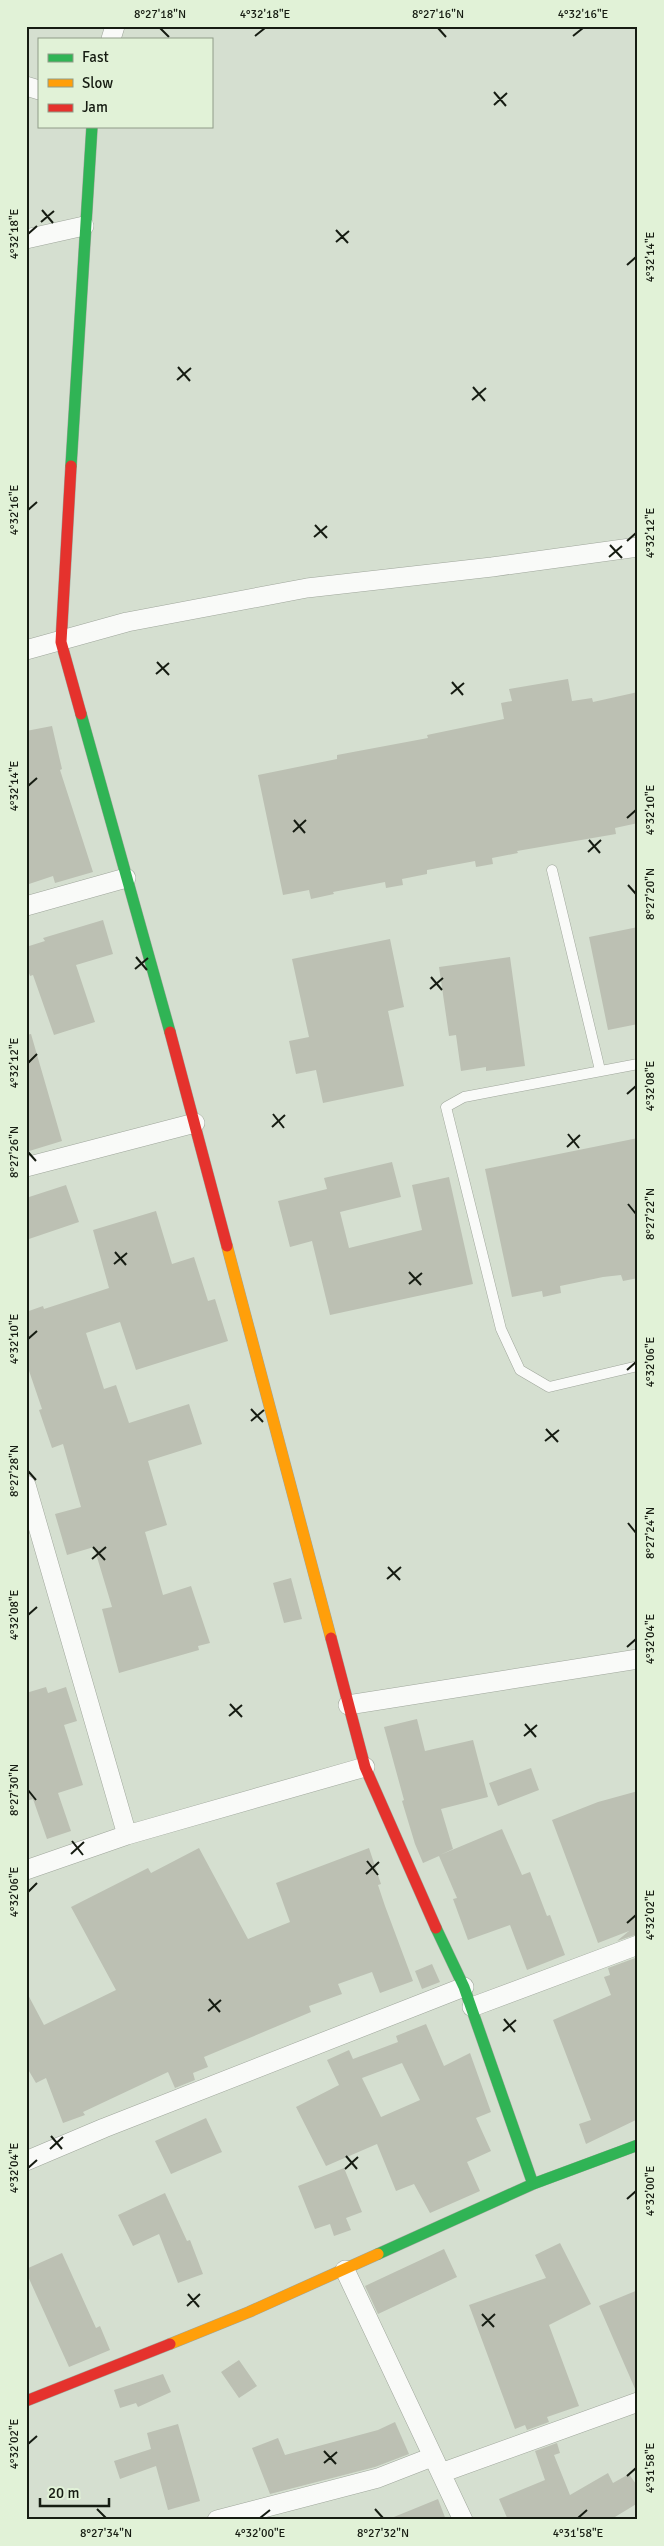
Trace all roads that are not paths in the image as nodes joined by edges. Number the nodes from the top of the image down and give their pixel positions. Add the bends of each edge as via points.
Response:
1 (26, 86) edge
2 (38, 90) edge
3 (92, 128) edge
4 (84, 226) junction
5 (26, 239) edge
6 (638, 547) edge
7 (61, 642) junction
8 (26, 650) edge
9 (552, 870) dead end
10 (126, 878) junction
11 (26, 906) edge
12 (638, 1064) edge
13 (600, 1070) junction
14 (196, 1123) junction
15 (26, 1167) edge
16 (638, 1366) edge
17 (26, 1485) edge
18 (638, 1659) edge
19 (348, 1705) junction
20 (364, 1767) junction
21 (127, 1835) junction
22 (26, 1870) edge
23 (638, 1945) edge
24 (464, 1987) junction
25 (472, 2007) junction
26 (638, 2145) edge
27 (26, 2161) edge
28 (533, 2184) junction
29 (345, 2270) junction
30 (26, 2401) edge
31 (638, 2402) edge
32 (432, 2457) junction
33 (441, 2473) junction
34 (217, 2520) edge
35 (463, 2520) edge

1 - 2 street
3 - 4 street
4 - 5 street
4 - 7 street
6 - 7 street via 307,588 127,622
7 - 8 street
7 - 10 street
9 - 13 lane
10 - 11 street
10 - 14 street
12 - 13 lane
13 - 16 lane via 464,1097 446,1107 501,1329 520,1370 549,1387
14 - 15 street
14 - 19 street
17 - 21 street
18 - 19 street
19 - 20 street
20 - 21 street
20 - 24 street
21 - 22 street
23 - 25 street
24 - 25 street
24 - 27 street
25 - 28 street
26 - 28 street
28 - 29 street
29 - 30 street via 149,2354
29 - 32 street
31 - 33 street
32 - 33 street
32 - 34 street via 378,2478
33 - 35 street

